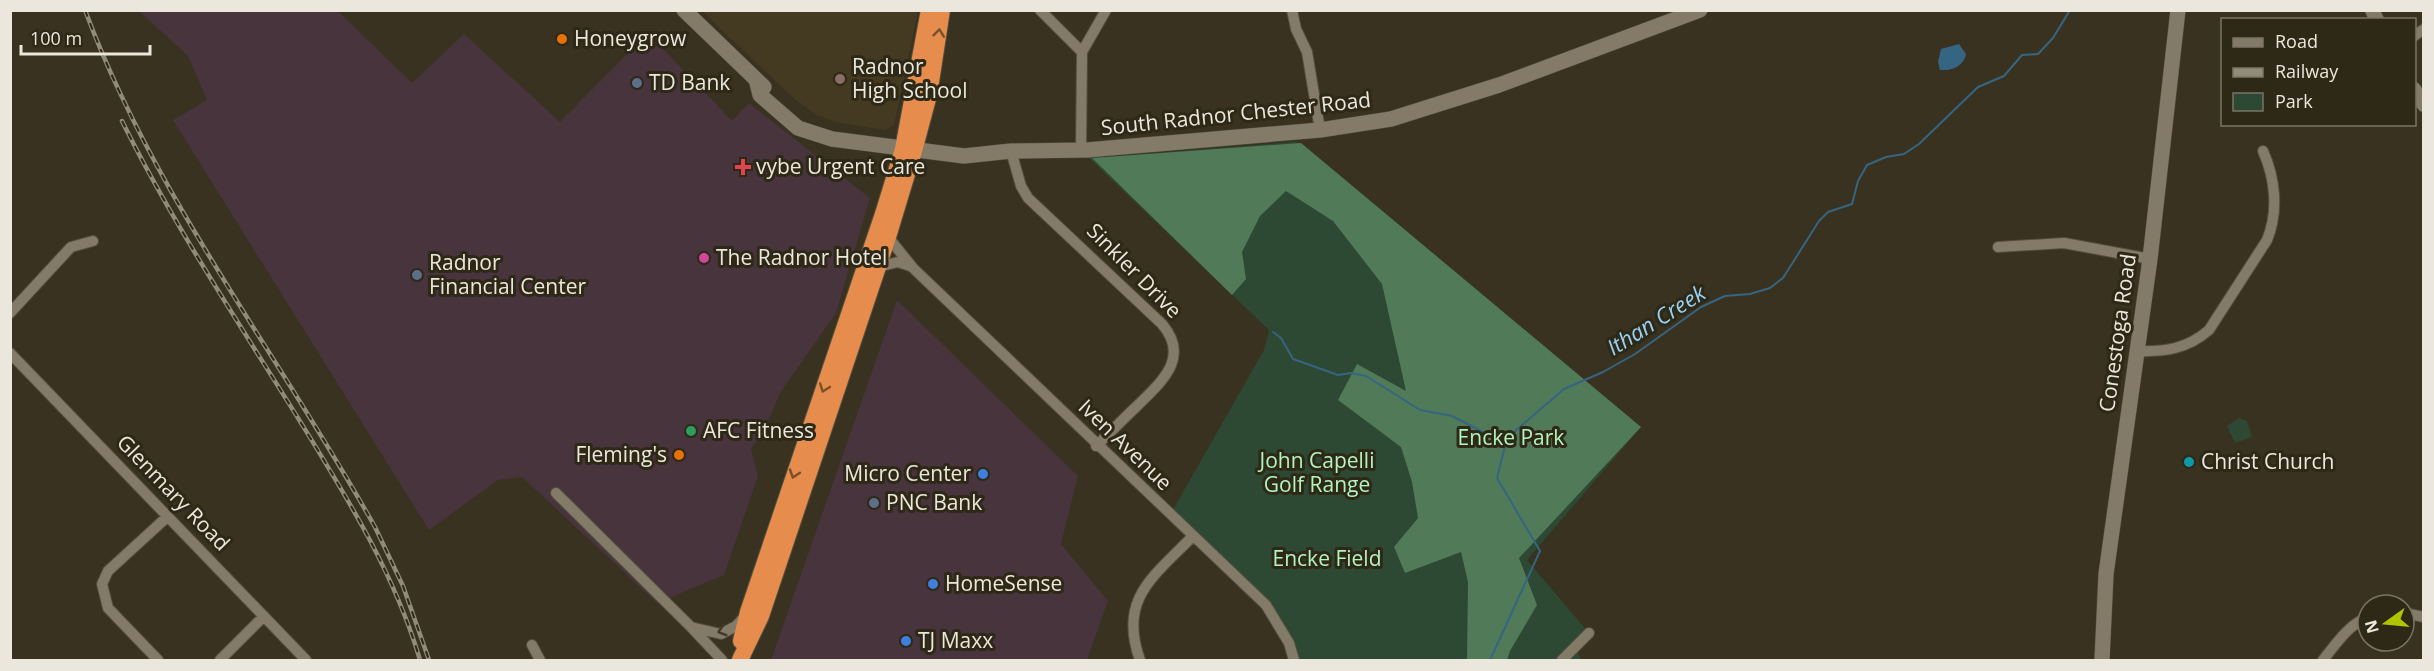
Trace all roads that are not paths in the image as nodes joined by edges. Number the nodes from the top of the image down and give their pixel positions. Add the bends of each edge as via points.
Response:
1 (684, 10) edge
2 (929, 10) edge
3 (942, 10) edge
4 (1040, 10) edge
5 (1106, 10) edge
6 (1292, 10) edge
7 (1700, 10) edge
8 (2178, 10) edge
9 (1082, 52) junction
10 (2416, 91) edge
11 (2424, 105) edge
12 (1320, 130) junction
13 (908, 150) junction
14 (1081, 150) junction
15 (1011, 151) junction
16 (2263, 151) dead end
17 (888, 237) junction
18 (93, 241) dead end
19 (1998, 247) dead end
20 (2150, 259) junction
21 (878, 267) junction
22 (913, 268) junction
23 (10, 313) edge
24 (2137, 351) junction
25 (10, 353) edge
26 (1096, 446) junction
27 (556, 493) dead end
28 (167, 517) junction
29 (1192, 537) junction
30 (748, 612) junction
31 (264, 616) junction
32 (2356, 623) edge
33 (692, 627) junction
34 (1589, 633) dead end
35 (532, 645) dead end
36 (158, 660) edge
37 (219, 660) edge
38 (306, 660) edge
39 (540, 660) edge
40 (722, 660) edge
41 (739, 660) edge
42 (1140, 660) edge
43 (1294, 660) edge
44 (1562, 660) edge
45 (2102, 660) edge
46 (2324, 660) edge

1 - 13 main road, South Radnor Chester Road via 757,83 802,120 821,128 881,138
2 - 13 highway
13 -> 3 highway via 930,86
4 - 9 street
5 - 9 street
6 - 12 street via 1307,52
7 - 12 main road, South Radnor Chester Road via 1412,113
8 - 20 main road, Conestoga Road
9 - 14 street
10 - 11 street
12 - 14 main road, South Radnor Chester Road
13 - 15 main road, South Radnor Chester Road via 964,156
13 - 17 highway
13 -> 30 highway
14 - 15 main road, South Radnor Chester Road
15 - 26 street, Sinkler Drive via 1028,198 1162,324 1173,343 1173,362 1162,381
16 - 24 street via 2274,185 2272,228 2267,240 2209,330 2197,340 2169,350
17 - 21 highway
17 - 22 street, Iven Avenue
18 - 23 street via 71,247
19 - 20 street via 2064,243
20 - 24 main road, Conestoga Road
21 - 22 street via 897,262
21 - 41 highway via 761,616
22 - 26 street, Iven Avenue
24 - 45 main road, Conestoga Road via 2106,573
25 - 28 street, Glenmary Road
26 - 29 street, Iven Avenue
27 - 33 street
28 - 31 street, Glenmary Road
28 - 36 street via 108,572 102,584 108,608
29 - 42 street via 1143,588 1132,624
29 - 43 street, Iven Avenue via 1266,605 1289,643
30 -> 33 street via 736,626 721,634
30 - 41 highway
31 - 37 street
31 - 38 street, Glenmary Road
32 - 46 street
33 - 40 street
34 - 44 street
35 - 39 street

